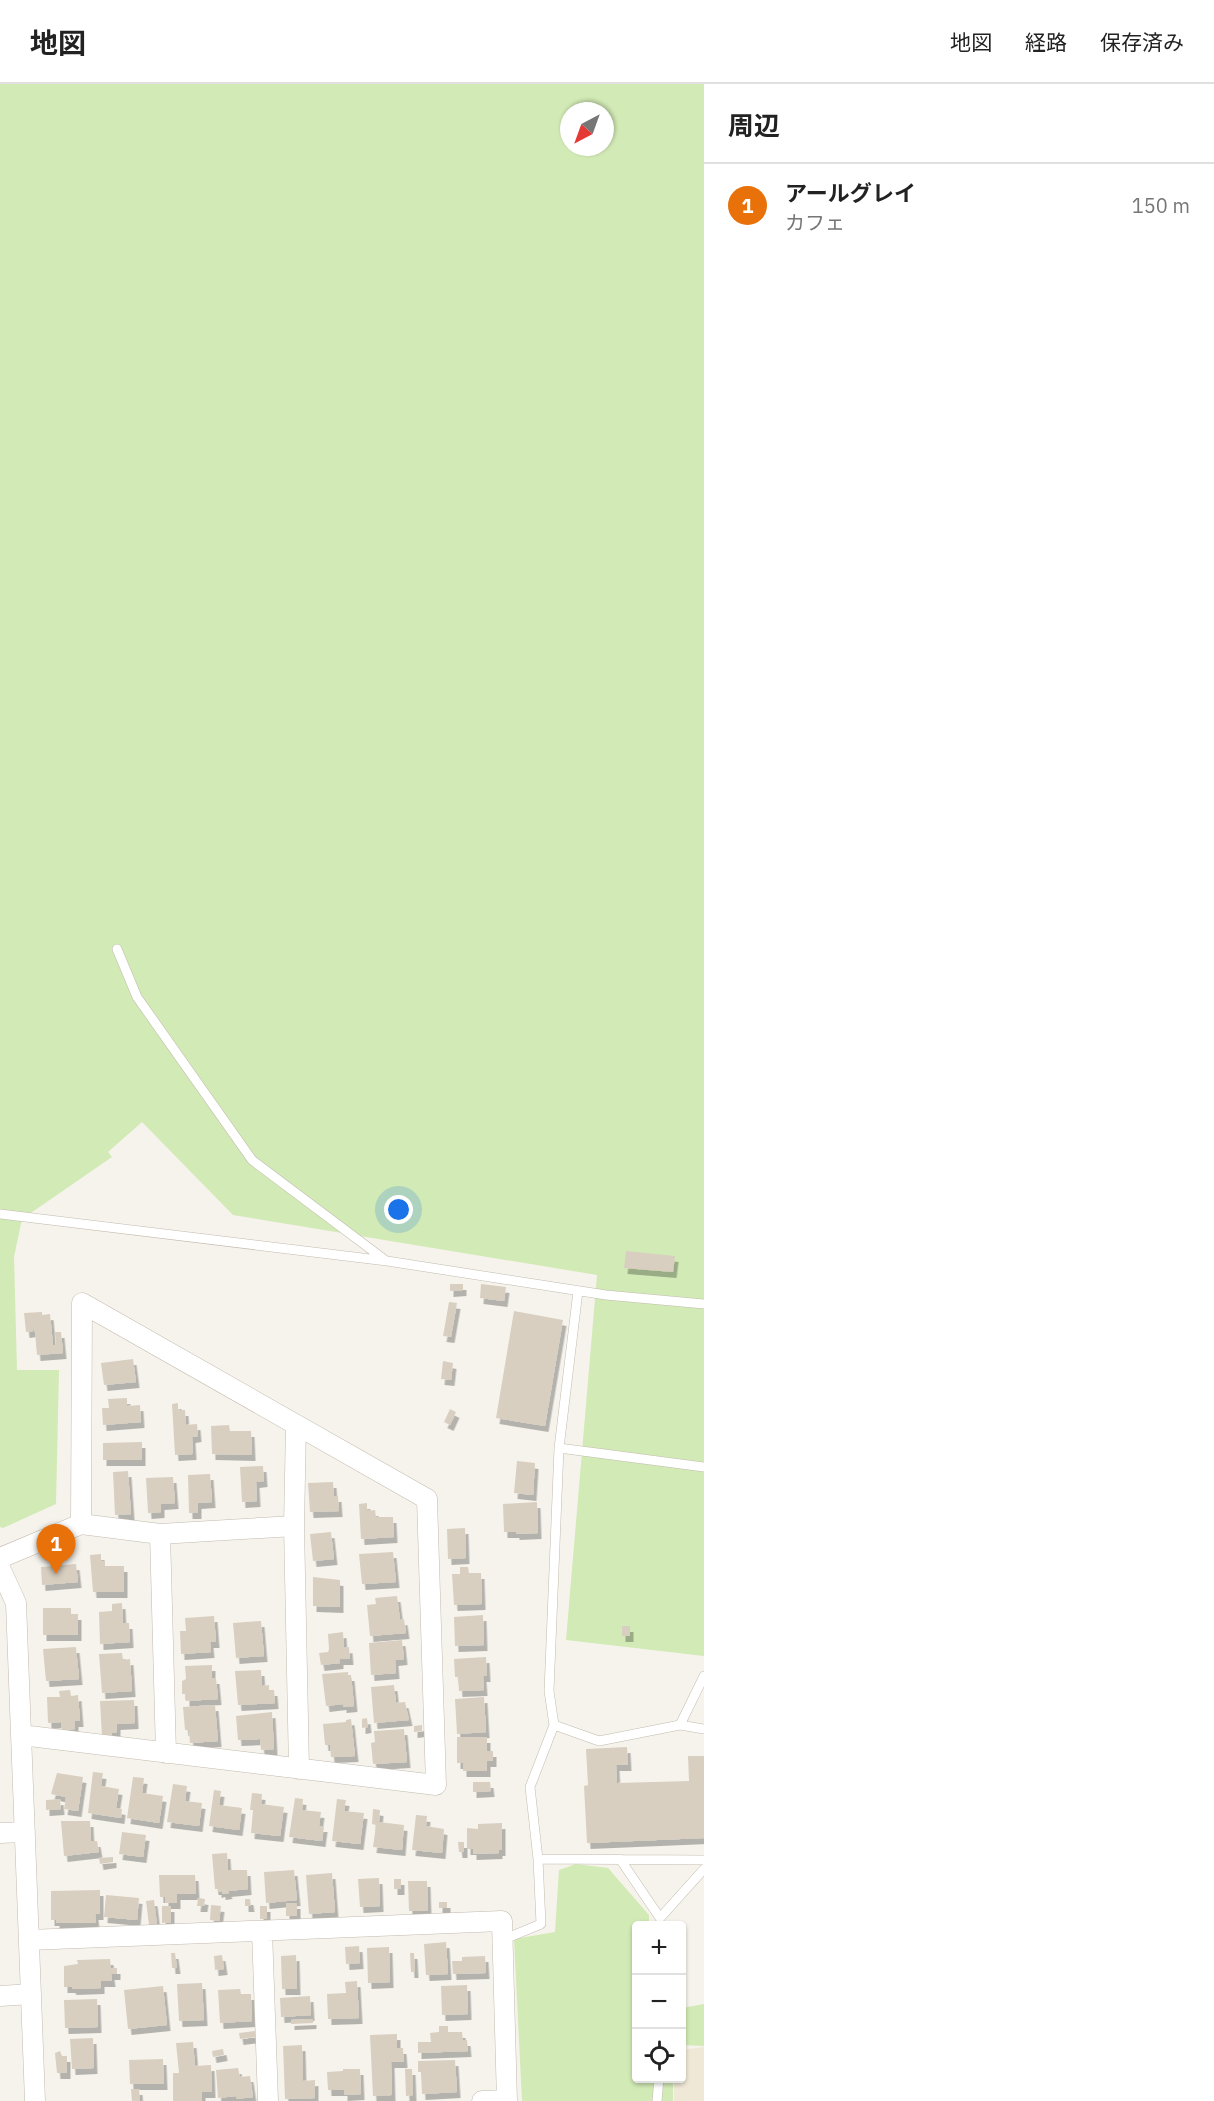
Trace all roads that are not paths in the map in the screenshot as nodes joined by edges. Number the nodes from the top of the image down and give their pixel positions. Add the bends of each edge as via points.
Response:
1 (117, 950) dead end
2 (0, 1214) edge
3 (387, 1261) junction
4 (578, 1291) junction
5 (704, 1304) edge
6 (296, 1425) junction
7 (559, 1448) junction
8 (704, 1467) edge
9 (81, 1524) junction
10 (294, 1526) junction
11 (160, 1534) junction
12 (0, 1558) edge
13 (0, 1568) edge
14 (704, 1676) edge
15 (554, 1725) junction
16 (680, 1725) junction
17 (704, 1729) edge
18 (21, 1735) junction
19 (166, 1753) junction
20 (299, 1769) junction
21 (25, 1832) junction
22 (0, 1833) edge
23 (538, 1859) junction
24 (620, 1859) junction
25 (704, 1860) edge
26 (704, 1869) edge
27 (659, 1921) edge
28 (661, 1921) edge
29 (262, 1930) junction
30 (29, 1940) junction
31 (502, 1940) junction
32 (31, 1994) junction
33 (0, 1996) edge
34 (659, 2083) edge
35 (507, 2100) edge
36 (35, 2101) edge
37 (268, 2101) edge
38 (482, 2101) edge
39 (657, 2101) edge

1 - 3 lane via 137,998 252,1160
2 - 3 lane
3 - 4 lane
4 - 5 lane
4 - 7 lane
6 - 9 street via 82,1303
6 - 10 street
6 - 20 street via 427,1499 436,1785
7 - 8 lane
7 - 15 lane via 549,1692
9 - 11 street
9 - 12 street
10 - 11 street
10 - 20 street
11 - 19 street
13 - 18 street via 16,1602
14 - 16 lane
15 - 16 lane via 599,1741
15 - 23 lane via 530,1787
16 - 17 lane
18 - 19 street
18 - 21 street
19 - 20 street
21 - 22 street
21 - 30 street
23 - 24 lane
23 - 31 lane via 541,1924
24 - 25 lane
24 - 27 lane
26 - 28 lane
29 - 30 street
29 - 31 street via 502,1921
29 - 37 street
30 - 32 street
31 - 35 street
32 - 33 street
32 - 36 street
34 - 39 lane
35 - 38 street

